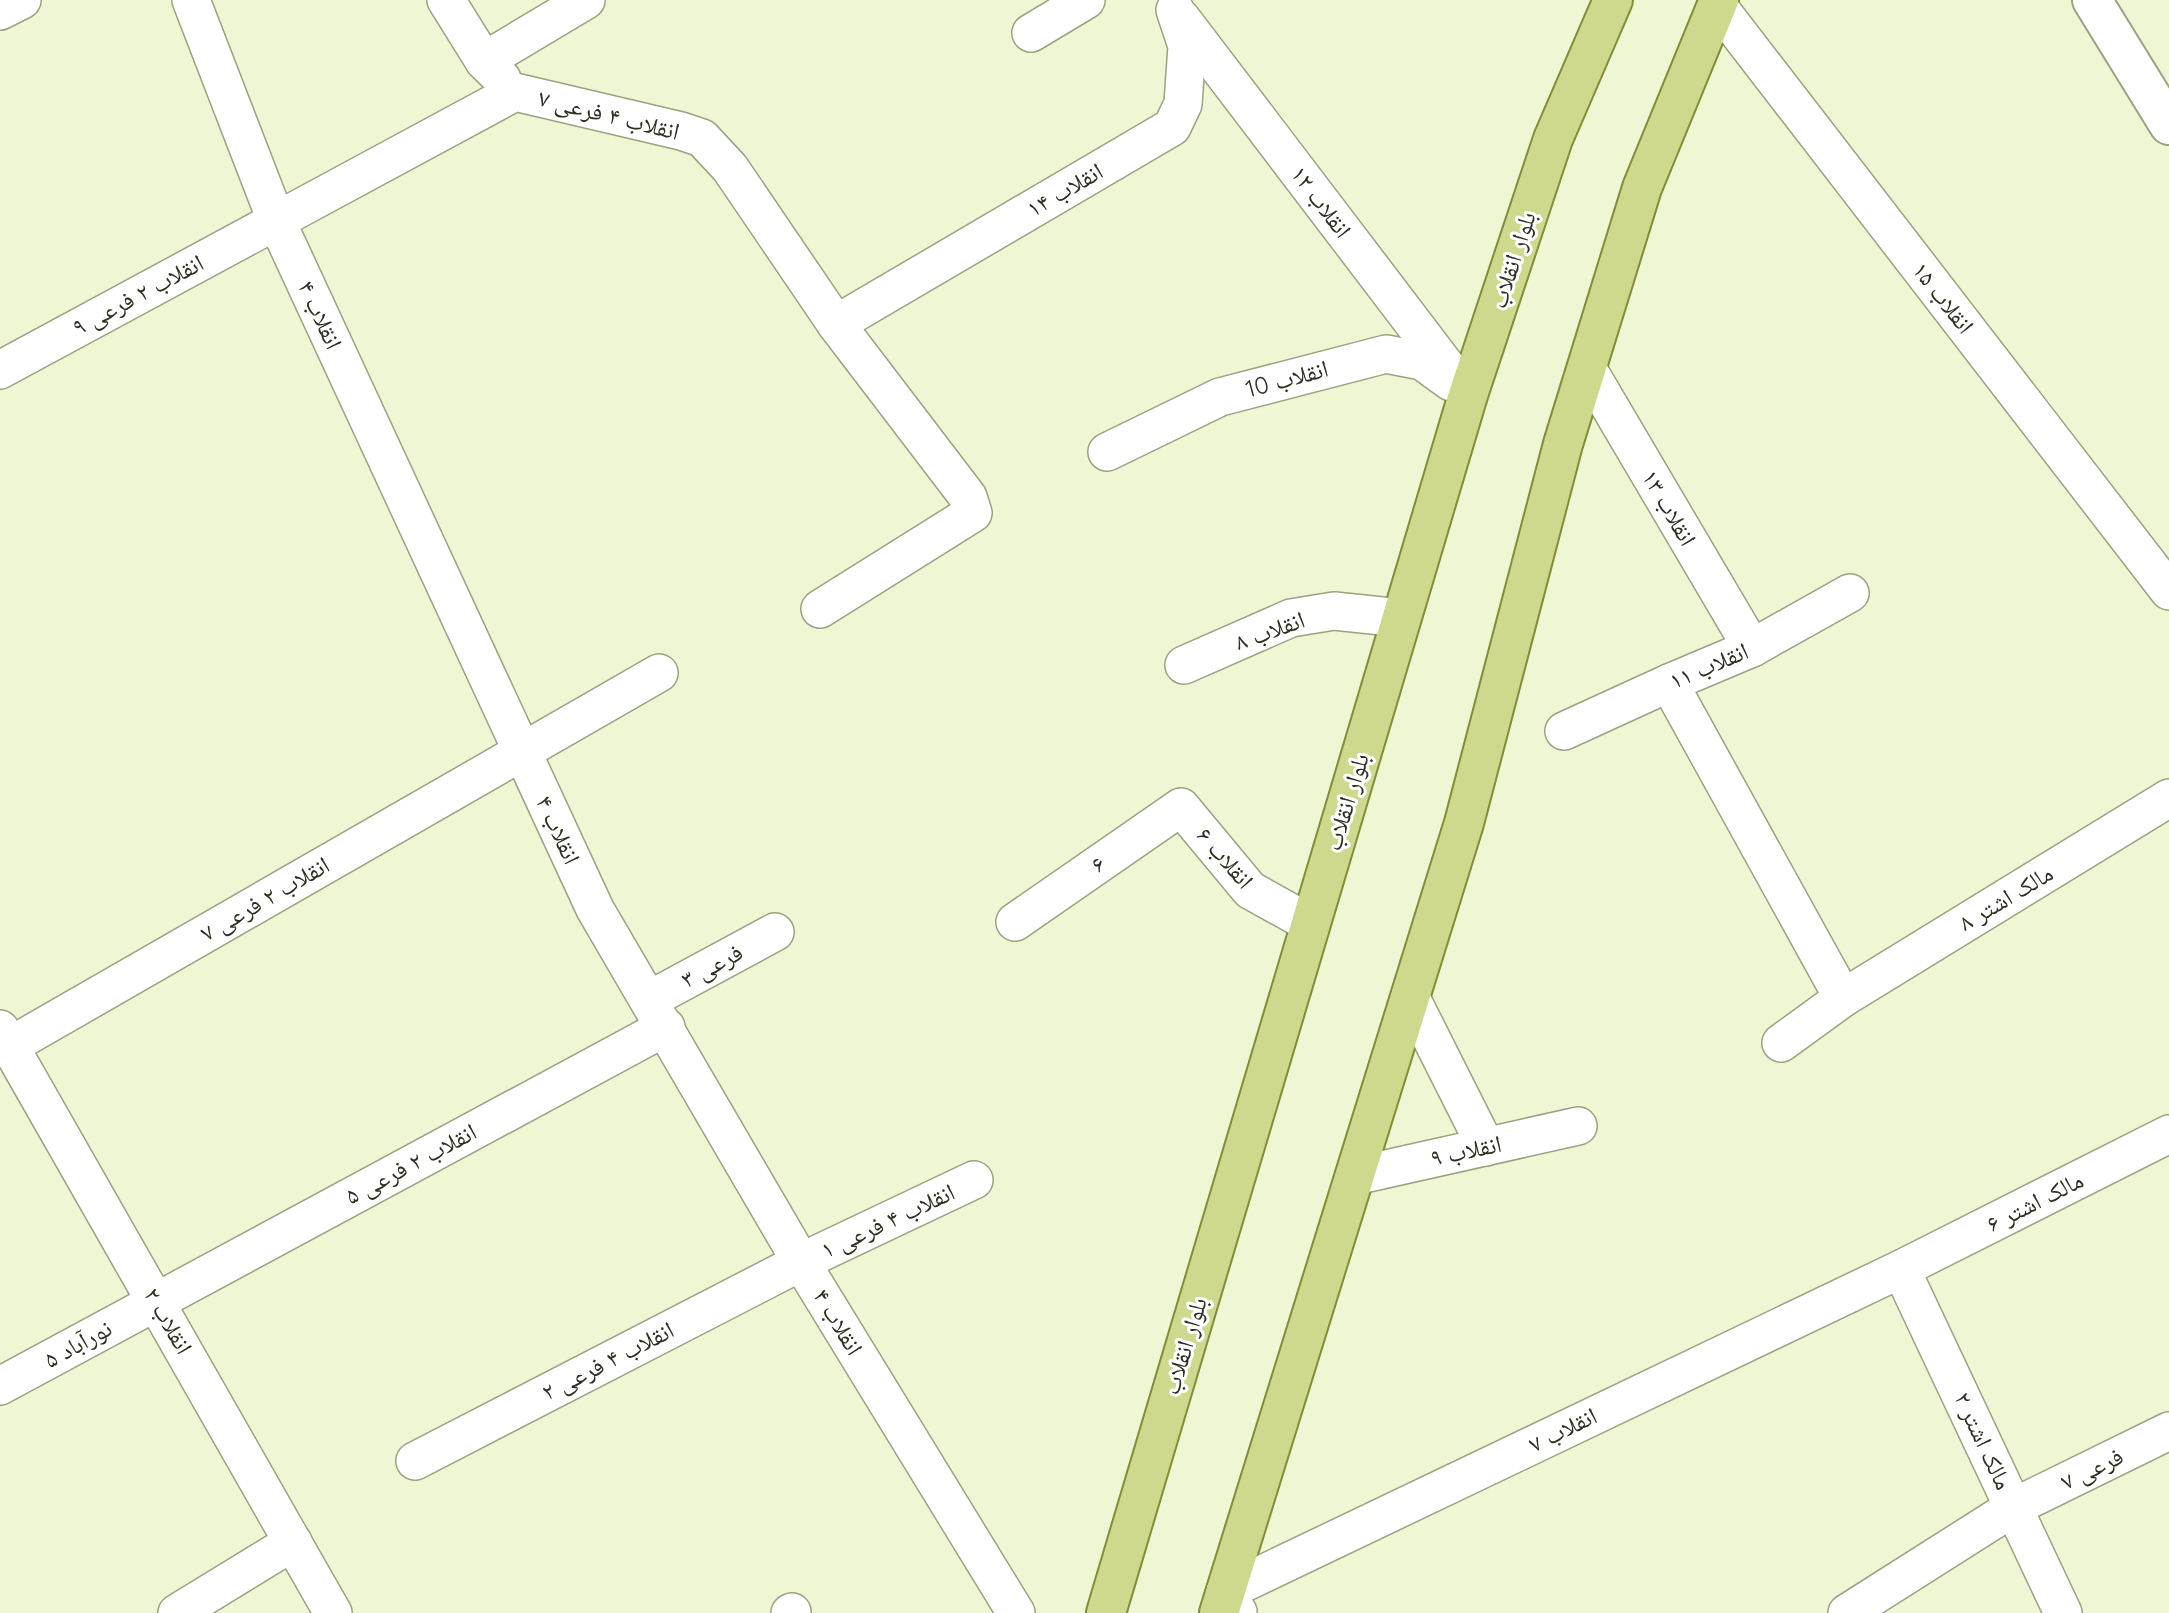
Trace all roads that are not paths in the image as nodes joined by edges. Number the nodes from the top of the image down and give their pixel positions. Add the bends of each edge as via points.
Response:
1 (22, 0) edge
2 (191, 0) edge
3 (446, 0) edge
4 (586, 0) edge
5 (1086, 0) edge
6 (1613, 0) edge
7 (2092, 0) edge
8 (1178, 3) edge
9 (1718, 3) edge
10 (0, 10) edge
11 (1031, 33) dead end
12 (484, 61) junction
13 (515, 92) junction
14 (2169, 125) edge
15 (276, 220) junction
16 (836, 324) junction
17 (1587, 368) junction
18 (0, 370) edge
19 (1468, 394) junction
20 (1107, 452) dead end
21 (2169, 591) edge
22 (1850, 593) dead end
23 (820, 609) dead end
24 (1401, 618) junction
25 (1752, 648) junction
26 (1184, 665) dead end
27 (659, 673) dead end
28 (1669, 683) junction
29 (1564, 731) dead end
30 (522, 752) junction
31 (2169, 798) edge
32 (1181, 807) joint
33 (1015, 922) dead end
34 (1311, 924) junction
35 (775, 932) dead end
36 (1410, 996) junction
37 (1843, 998) junction
38 (657, 1014) junction
39 (4, 1038) edge
40 (1781, 1043) dead end
41 (1578, 1126) dead end
42 (2169, 1134) edge
43 (1486, 1147) junction
44 (1355, 1176) junction
45 (974, 1180) dead end
46 (802, 1262) junction
47 (1902, 1269) junction
48 (157, 1301) junction
49 (0, 1386) edge
50 (2169, 1431) edge
51 (415, 1461) dead end
52 (2014, 1507) junction
53 (293, 1542) junction
54 (1228, 1606) edge
55 (177, 1613) edge
56 (333, 1613) edge
57 (1016, 1613) edge
58 (1106, 1613) edge
59 (1847, 1613) edge
60 (2063, 1613) edge

1 - 10 street
2 - 15 street, انقلاب ۴
3 - 12 street
4 - 12 street
5 - 11 street
6 - 19 main road, بلوار انقلاب via 1553,139
7 - 14 street
8 - 16 street, انقلاب ۱۴ via 1187,46 1183,104 1172,127
8 - 19 street, انقلاب ۱۲
9 - 17 main road via 1642,188
9 - 21 street, انقلاب ۱۵
12 - 13 street
13 - 15 street, انقلاب ۴ فرعی ۷
13 - 16 street, انقلاب ۴ فرعی ۷ via 702,138 730,168
15 - 18 street, انقلاب ۲ فرعی ۹
15 - 30 street, انقلاب ۴
16 - 23 street, انقلاب ۴ فرعی ۷ via 968,497 973,513
17 - 25 street, انقلاب ۱۳
17 - 36 main road via 1464,823
19 - 20 street, انقلاب 10 via 1422,361 1386,354 1220,397
19 - 24 main road, بلوار انقلاب
22 - 25 street, انقلاب ۱۱
24 - 26 street, انقلاب ۸ via 1334,611 1291,618
24 - 34 main road, بلوار انقلاب
25 - 28 street, انقلاب ۱۱
27 - 30 street, انقلاب ۲ فرعی ۷
28 - 29 street, انقلاب ۱۱
28 - 37 street
30 - 38 street, انقلاب ۴ via 595,909
30 - 39 street, انقلاب ۲ فرعی ۷
31 - 37 street, مالک اشتر ۸
32 - 33 street, ۶
32 - 34 street, انقلاب ۶ via 1250,890
34 - 58 main road, بلوار انقلاب
35 - 38 street, فرعی ۳
36 - 43 street
36 - 44 main road
37 - 40 street, مالک اشتر ۸
38 - 46 street, انقلاب ۴
38 - 48 street, انقلاب ۲ فرعی ۵
39 - 48 street, انقلاب ۲
41 - 43 street, انقلاب ۹
42 - 47 street, مالک اشتر ۶
43 - 44 street, انقلاب ۹
44 - 54 main road
45 - 46 street, انقلاب ۴ فرعی ۱
46 - 51 street, انقلاب ۴ فرعی ۲
46 - 57 street, انقلاب ۴
47 - 52 street, مالک اشتر ۲
47 - 54 street, انقلاب ۷
48 - 49 street, نورآباد ۵
48 - 53 street, انقلاب ۲
50 - 52 street, فرعی ۷
52 - 59 street, فرعی ۷
52 - 60 street, مالک اشتر ۲
53 - 55 street
53 - 56 street, انقلاب ۲

